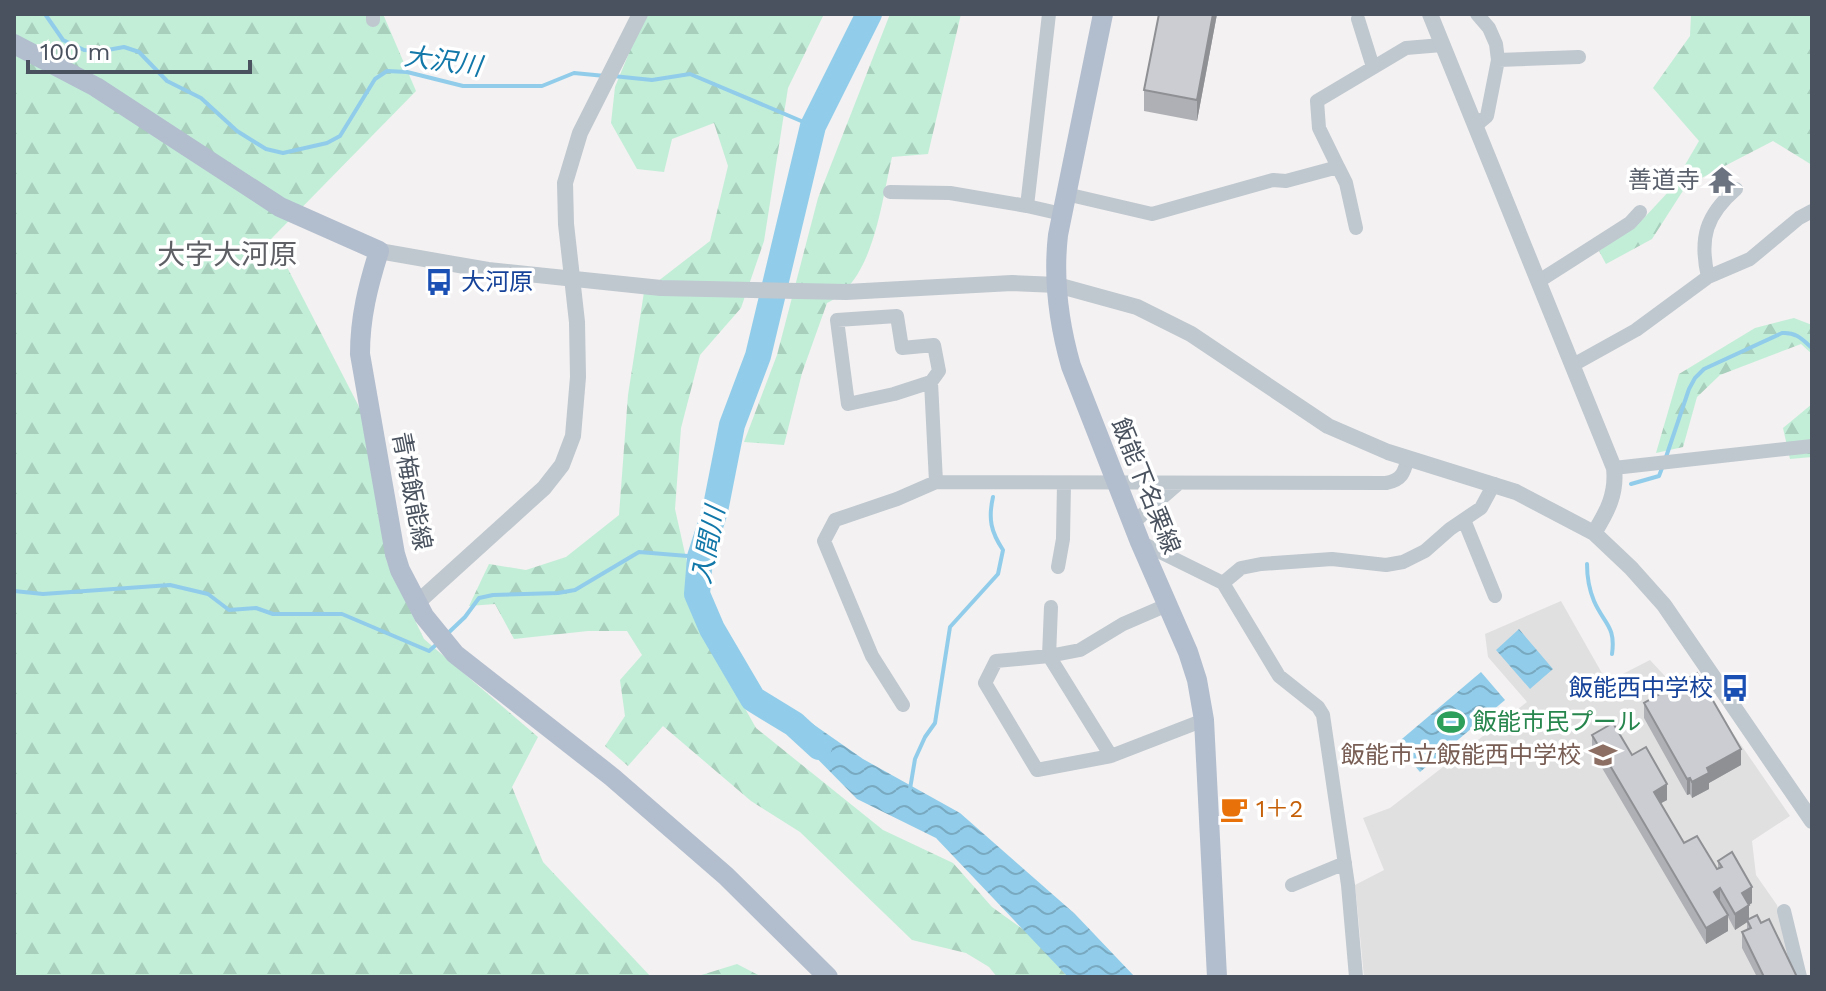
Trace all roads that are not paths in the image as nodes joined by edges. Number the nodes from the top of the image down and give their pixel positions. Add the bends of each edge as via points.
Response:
1 (640, 14) edge
2 (1049, 14) edge
3 (1103, 14) edge
4 (1430, 14) edge
5 (1477, 14) edge
6 (1358, 19) dead end
7 (14, 44) edge
8 (1442, 45) junction
9 (1579, 57) dead end
10 (1498, 60) junction
11 (1373, 67) junction
12 (1475, 126) junction
13 (1338, 167) junction
14 (1736, 189) dead end
15 (890, 192) dead end
16 (1064, 204) junction
17 (1027, 206) junction
18 (1812, 211) edge
19 (1640, 212) dead end
20 (1356, 228) dead end
21 (379, 251) junction
22 (1708, 277) junction
23 (573, 281) junction
24 (1539, 281) junction
25 (1057, 285) junction
26 (1573, 365) junction
27 (931, 382) junction
28 (1812, 446) edge
29 (1408, 458) junction
30 (1614, 468) junction
31 (936, 482) junction
32 (1116, 482) junction
33 (1064, 483) junction
34 (1179, 483) junction
35 (1494, 484) junction
36 (1464, 520) junction
37 (1137, 532) junction
38 (1594, 533) junction
39 (1058, 567) dead end
40 (1223, 583) junction
41 (1495, 596) dead end
42 (417, 603) junction
43 (1167, 605) junction
44 (1051, 607) dead end
45 (1049, 656) junction
46 (903, 705) dead end
47 (1204, 720) junction
48 (1111, 756) junction
49 (1812, 821) edge
50 (1345, 863) junction
51 (1292, 885) dead end
52 (1784, 911) dead end
53 (828, 977) edge
54 (1217, 977) edge
55 (1356, 977) edge
56 (1800, 977) edge

1 - 23 street via 580,133 565,183
2 - 17 street
3 - 16 main road, 飯能下名栗線
4 - 8 street
5 - 10 street via 1489,28
6 - 11 street
7 - 21 main road via 96,87 280,207
8 - 11 street via 1406,48
8 - 12 street
9 - 10 street
10 - 12 street via 1487,116
11 - 13 street via 1317,101 1319,128
12 - 24 street
13 - 16 street via 1152,214
13 - 20 street
14 - 22 street via 1706,227
15 - 17 street via 950,193
16 - 17 street
16 - 25 main road, 飯能下名栗線
18 - 22 street via 1750,259
19 - 24 street
21 - 23 street
21 - 42 main road, 青梅飯能線 via 364,299 360,354 395,554
22 - 26 street via 1636,330
23 - 25 street via 846,292
23 - 42 street via 578,377 573,436 562,465 544,488
24 - 26 street
25 - 29 street via 1164,319 1318,420
25 - 32 main road, 飯能下名栗線 via 1064,343
26 - 30 street
27 - 27 street via 939,371 934,345 902,348 897,316 837,320 848,404
27 - 31 street
28 - 30 street
29 - 34 street via 1403,475 1386,483
29 - 35 street
30 - 38 street via 1612,498
31 - 33 street
31 - 46 street via 835,520 824,541 872,656
32 - 33 street
32 - 34 street
32 - 37 main road, 飯能下名栗線
33 - 39 street
34 - 37 street
35 - 36 street via 1486,503
35 - 38 street
36 - 40 street via 1425,551 1395,565 1332,559 1261,564 1241,568
36 - 41 street
37 - 40 street
37 - 43 main road, 飯能下名栗線
38 - 49 street via 1664,605
40 - 50 street via 1279,676 1323,715
42 - 53 main road, 青梅飯能線 via 455,654 612,777 726,876
43 - 45 street via 1080,650
43 - 47 main road, 飯能下名栗線 via 1188,652
44 - 45 street
45 - 48 street
45 - 48 street via 996,661 985,683 1037,770
47 - 48 street
47 - 54 main road, 飯能下名栗線
50 - 51 street
50 - 55 street
52 - 56 street

